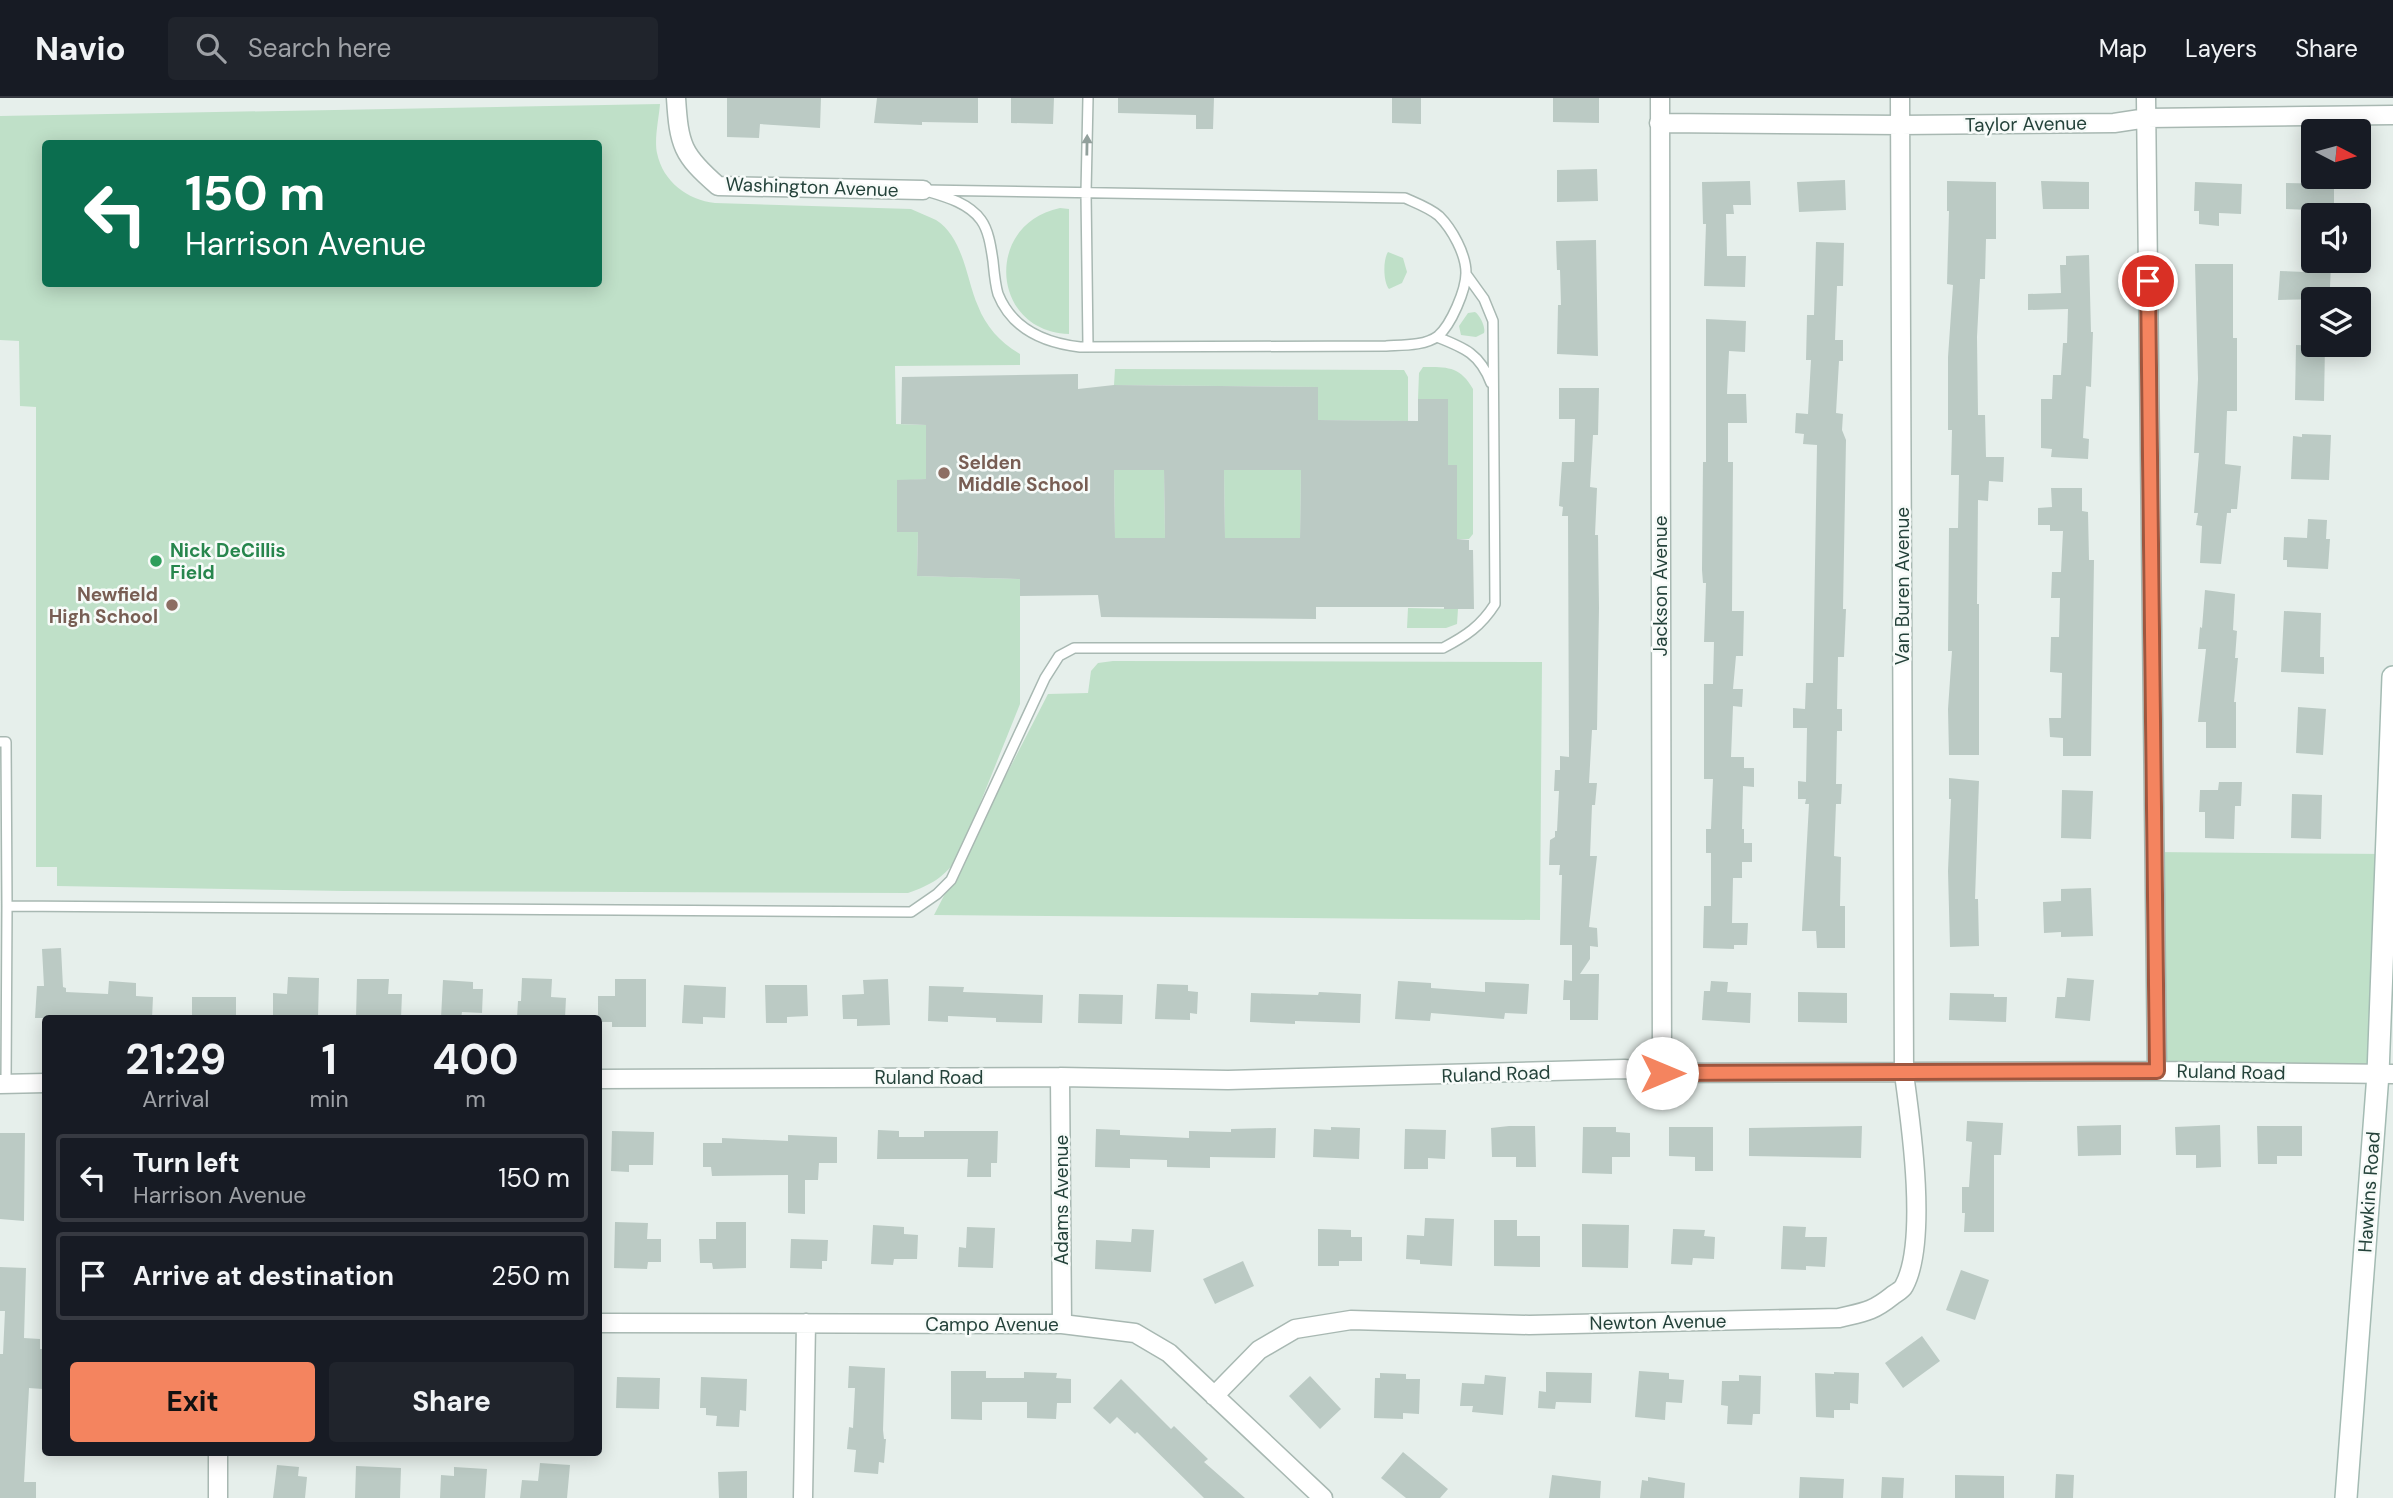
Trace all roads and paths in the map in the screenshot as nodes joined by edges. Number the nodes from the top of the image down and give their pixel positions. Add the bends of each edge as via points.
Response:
1 (676, 98) edge
2 (1088, 98) edge
3 (1660, 98) edge
4 (1900, 98) edge
5 (2147, 98) edge
6 (2393, 115) edge
7 (2147, 118) junction
8 (1659, 123) junction
9 (1900, 125) junction
10 (923, 190) junction
11 (1086, 193) junction
12 (1466, 274) junction
13 (1437, 337) junction
14 (1088, 346) junction
15 (1494, 390) junction
16 (2393, 677) edge
17 (0, 742) edge
18 (0, 825) edge
19 (6, 834) junction
20 (7, 906) junction
21 (2157, 1071) junction
22 (1662, 1073) junction
23 (1904, 1074) junction
24 (2386, 1074) edge
25 (1060, 1077) junction
26 (602, 1079) edge
27 (3, 1083) edge
28 (42, 1083) edge
29 (602, 1323) edge
30 (806, 1323) junction
31 (1062, 1324) junction
32 (1214, 1396) junction
33 (218, 1456) edge
34 (218, 1498) edge
35 (803, 1498) edge
36 (1323, 1498) edge
37 (2346, 1498) edge

1 - 10 street, Washington Avenue via 678,134 693,164 718,186
11 -> 2 lane
3 - 8 street, Jackson Avenue
4 - 9 street, Van Buren Avenue
5 - 7 street
6 - 7 street, Taylor Avenue
7 - 9 street, Taylor Avenue via 2114,123
7 - 21 street
8 - 9 street, Taylor Avenue
8 - 22 street, Jackson Avenue
9 - 23 street, Van Buren Avenue
10 - 11 lane
10 - 14 lane via 949,198 982,220 998,293 1013,318 1032,334 1057,345
11 - 12 lane via 1405,198 1437,214 1451,229
11 - 14 lane
12 - 13 lane via 1459,302
12 - 15 lane via 1485,299 1493,321
13 - 14 lane via 1386,346
13 - 15 lane via 1468,349 1486,368
15 - 20 lane via 1495,604 1484,621 1443,648 1074,648 1059,656 1045,678 951,880 911,912
16 - 24 street, Hawkins Road
17 - 19 lane via 6,742
18 - 19 lane
19 - 20 lane
20 - 27 lane
21 - 23 street, Ruland Road
21 - 24 street, Ruland Road
22 - 23 street, Ruland Road
22 - 25 street, Ruland Road via 1624,1069 1228,1080
23 - 32 street, Newton Avenue via 1916,1197 1914,1255 1903,1288 1875,1310 1839,1318 1529,1325 1351,1320 1294,1329 1259,1350
24 - 37 street, Hawkins Road
25 - 26 street, Ruland Road
25 - 31 street, Adams Avenue
27 - 28 street
29 - 30 street, Campo Avenue
30 - 31 street, Campo Avenue
30 - 35 street
31 - 32 street, Campo Avenue via 1135,1333 1169,1353
32 - 36 street, Campo Avenue
33 - 34 street

